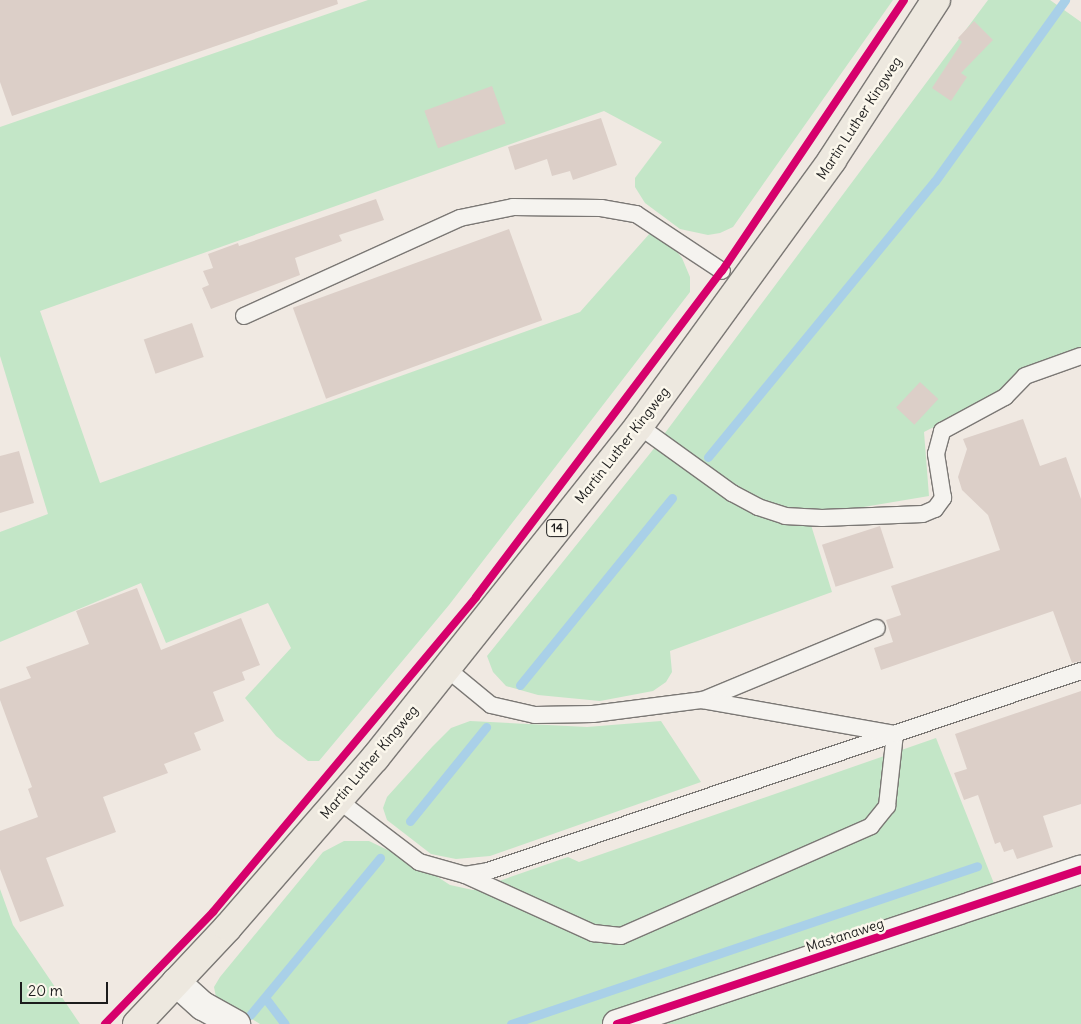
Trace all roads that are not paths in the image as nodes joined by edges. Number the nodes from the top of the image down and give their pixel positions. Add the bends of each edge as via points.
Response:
1 (936, 0) edge
2 (722, 271) dead end
3 (244, 316) dead end
4 (1081, 356) edge
5 (639, 426) junction
6 (877, 628) dead end
7 (446, 668) junction
8 (1081, 672) edge
9 (703, 700) junction
10 (894, 734) junction
11 (338, 800) junction
12 (1081, 870) edge
13 (466, 875) junction
14 (176, 982) junction
15 (137, 1024) edge
16 (236, 1024) edge
17 (616, 1024) edge

1 - 5 main road, Martin Luther Kingweg / 14 via 832,160
2 - 3 lane via 636,214 601,208 513,207 460,218
4 - 5 lane via 1025,376 1006,397 942,432 936,454 943,498 935,509 923,514 822,518 776,513 732,493
5 - 7 main road, Martin Luther Kingweg / 14
6 - 9 lane
7 - 9 lane via 492,705 535,715 593,714
7 - 11 main road, Martin Luther Kingweg / 14
8 - 10 lane
9 - 10 lane
10 - 13 lane via 488,871
10 - 13 lane via 887,806 871,826 621,936 593,933
11 - 13 lane via 419,862
11 - 14 main road, Martin Luther Kingweg / 14
12 - 17 street, Mastanaweg
14 - 15 main road, Martin Luther Kingweg / 14
14 - 16 street via 203,1006

